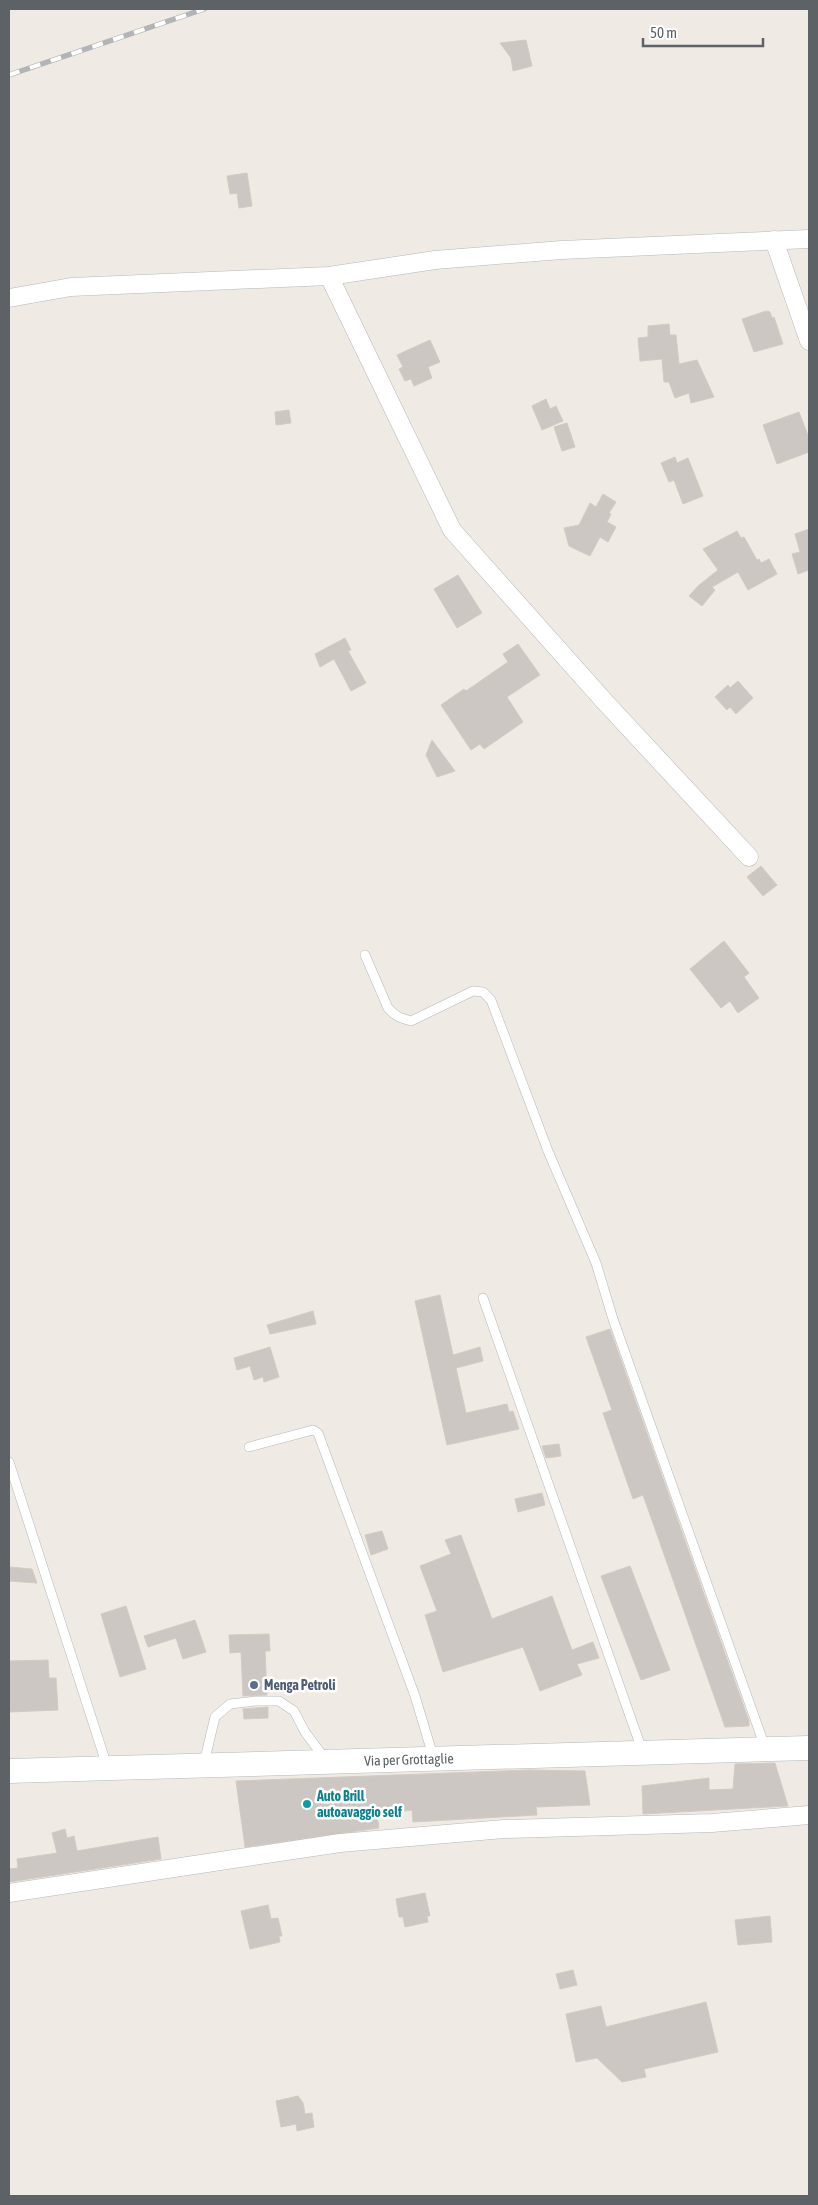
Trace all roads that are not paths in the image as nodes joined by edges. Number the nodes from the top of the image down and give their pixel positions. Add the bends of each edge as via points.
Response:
1 (809, 239) edge
2 (774, 240) junction
3 (329, 276) junction
4 (9, 298) edge
5 (809, 341) edge
6 (749, 857) dead end
7 (365, 955) dead end
8 (483, 1298) dead end
9 (249, 1447) dead end
10 (9, 1462) edge
11 (809, 1748) edge
12 (766, 1750) junction
13 (643, 1753) junction
14 (434, 1759) junction
15 (327, 1762) junction
16 (203, 1766) junction
17 (108, 1768) junction
18 (9, 1771) edge
19 (809, 1816) edge
20 (9, 1893) edge

1 - 2 street
2 - 3 street via 562,250 435,260
2 - 5 street
3 - 4 street via 71,287
3 - 6 street via 452,530
7 - 12 lane via 388,1008 400,1018 411,1020 473,991 483,992 491,1000 548,1151 596,1263
8 - 13 lane
9 - 14 lane via 313,1430 318,1433 415,1696
10 - 17 lane
11 - 12 street, Via per Grottaglie
12 - 13 street, Via per Grottaglie
13 - 14 street, Via per Grottaglie
14 - 15 street, Via per Grottaglie
15 - 16 street, Via per Grottaglie
15 - 16 lane via 294,1711 279,1701 256,1700 230,1704 215,1718
16 - 17 street, Via per Grottaglie
17 - 18 street, Via per Grottaglie
19 - 20 street via 504,1829 340,1843

